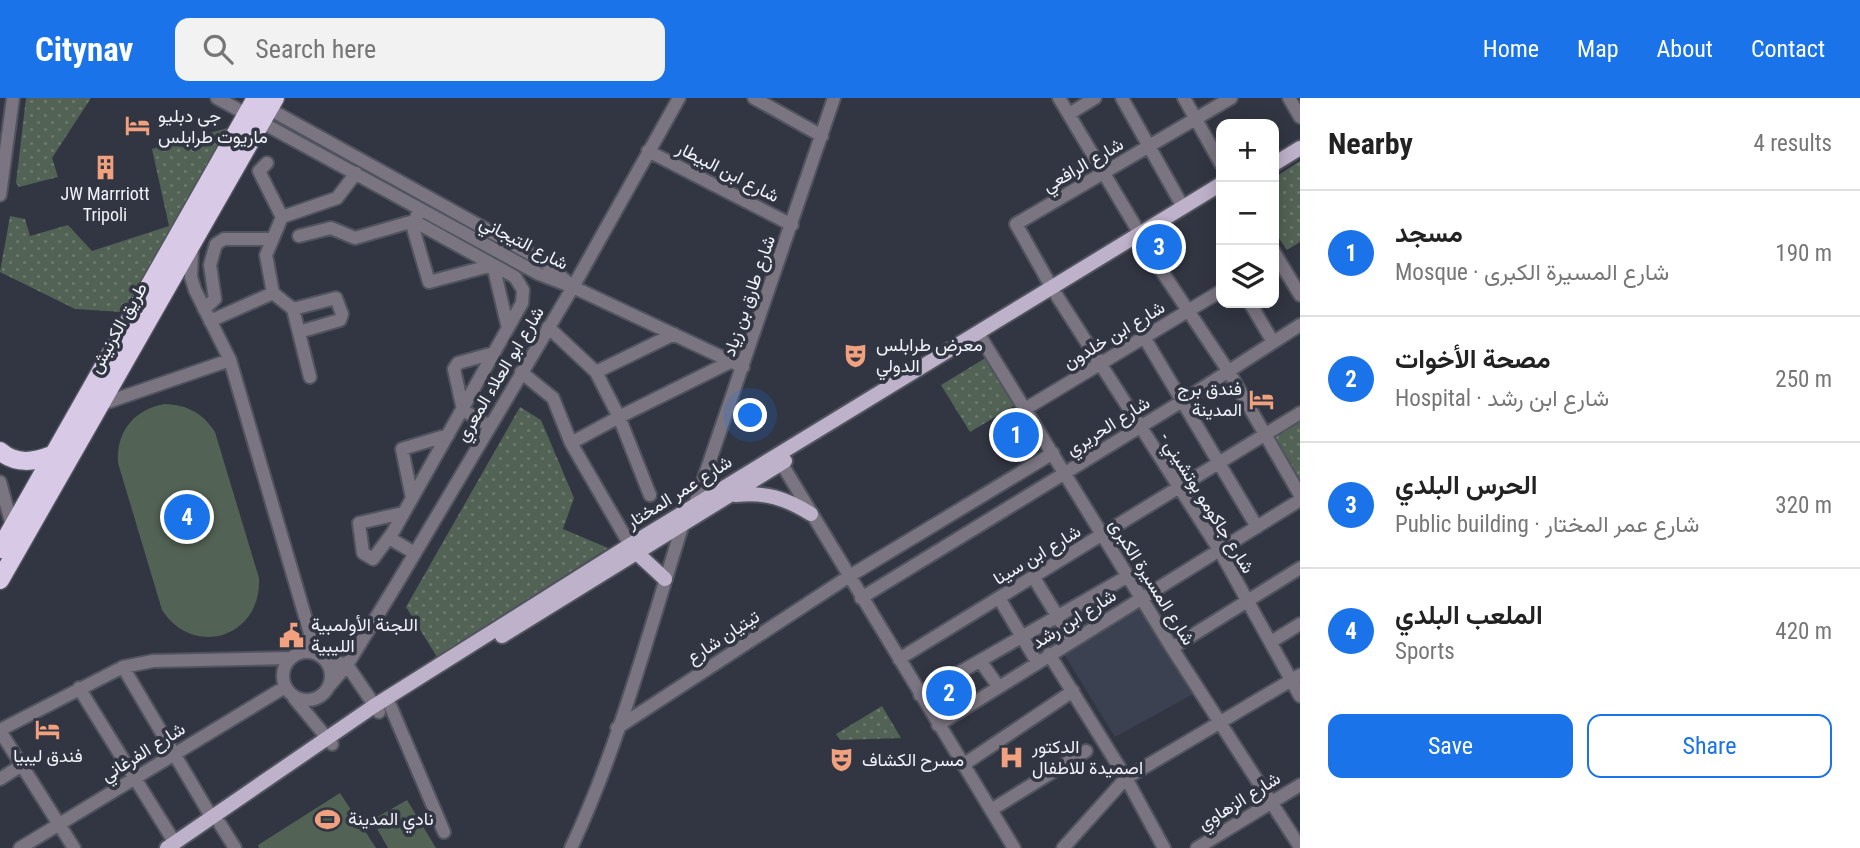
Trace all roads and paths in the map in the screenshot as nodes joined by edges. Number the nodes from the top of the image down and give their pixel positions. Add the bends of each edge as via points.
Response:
1 (13, 98) edge
2 (218, 98) edge
3 (679, 98) edge
4 (754, 98) edge
5 (834, 98) edge
6 (1059, 98) edge
7 (1096, 98) edge
8 (1122, 98) edge
9 (1184, 98) edge
10 (1231, 98) edge
11 (1289, 98) edge
12 (259, 106) edge
13 (1069, 114) junction
14 (1300, 117) edge
15 (1198, 119) junction
16 (821, 136) junction
17 (1300, 139) edge
18 (1150, 147) junction
19 (1300, 148) edge
20 (648, 151) junction
21 (1279, 151) edge
22 (1216, 154) edge
23 (1279, 161) edge
24 (267, 163) dead end
25 (1105, 172) junction
26 (356, 173) junction
27 (1216, 187) edge
28 (0, 195) edge
29 (1216, 198) edge
30 (416, 201) junction
31 (1184, 207) junction
32 (282, 217) junction
33 (414, 220) junction
34 (792, 225) junction
35 (299, 236) dead end
36 (270, 239) junction
37 (1141, 239) junction
38 (194, 241) junction
39 (1279, 263) edge
40 (493, 265) junction
41 (573, 287) junction
42 (1055, 292) junction
43 (273, 293) junction
44 (1216, 294) edge
45 (1300, 295) edge
46 (1253, 308) edge
47 (293, 309) junction
48 (1187, 312) junction
49 (207, 315) junction
50 (1300, 325) edge
51 (548, 327) junction
52 (508, 328) junction
53 (299, 332) junction
54 (674, 334) junction
55 (981, 337) junction
56 (1144, 337) junction
57 (1273, 342) junction
58 (494, 353) junction
59 (230, 360) junction
60 (737, 364) junction
61 (1100, 364) junction
62 (521, 372) junction
63 (596, 372) junction
64 (1229, 372) junction
65 (310, 377) dead end
66 (1184, 400) junction
67 (99, 405) junction
68 (1025, 409) junction
69 (463, 410) junction
70 (1300, 413) edge
71 (619, 417) junction
72 (489, 426) junction
73 (1139, 428) junction
74 (1267, 434) junction
75 (448, 435) junction
76 (571, 443) junction
77 (0, 451) edge
78 (1053, 453) junction
79 (52, 455) junction
80 (779, 459) junction
81 (1221, 461) junction
82 (1065, 473) junction
83 (0, 482) edge
84 (1180, 488) junction
85 (650, 495) dead end
86 (731, 496) junction
87 (412, 498) junction
88 (1300, 498) edge
89 (695, 504) junction
90 (403, 513) junction
91 (811, 514) junction
92 (12, 526) junction
93 (682, 527) junction
94 (1257, 527) junction
95 (1103, 536) junction
96 (389, 538) junction
97 (20, 543) junction
98 (0, 549) edge
99 (634, 549) junction
100 (1220, 551) junction
101 (414, 552) junction
102 (1300, 568) edge
103 (1128, 576) junction
104 (848, 577) junction
105 (1034, 578) junction
106 (666, 579) junction
107 (0, 580) edge
108 (861, 598) junction
109 (999, 598) junction
110 (1141, 598) junction
111 (1247, 600) junction
112 (1058, 614) junction
113 (1300, 624) edge
114 (1024, 635) junction
115 (1072, 640) junction
116 (1271, 642) junction
117 (1172, 648) junction
118 (307, 652) junction
119 (1049, 654) junction
120 (291, 658) junction
121 (323, 658) junction
122 (899, 659) junction
123 (981, 662) junction
124 (1037, 662) junction
125 (347, 665) junction
126 (123, 667) junction
127 (1296, 678) edge
128 (330, 685) junction
129 (998, 686) junction
130 (79, 688) junction
131 (288, 691) junction
132 (1073, 691) junction
133 (920, 695) junction
134 (1300, 695) edge
135 (381, 708) junction
136 (1219, 723) junction
137 (939, 724) junction
138 (617, 728) junction
139 (0, 730) edge
140 (330, 741) junction
141 (1086, 751) dead end
142 (172, 754) junction
143 (22, 765) junction
144 (963, 765) junction
145 (134, 778) junction
146 (1126, 778) junction
147 (0, 779) edge
148 (1300, 785) edge
149 (1272, 800) junction
150 (991, 810) junction
151 (216, 821) junction
152 (59, 824) junction
153 (1295, 831) edge
154 (444, 832) dead end
155 (175, 846) edge
156 (1300, 847) edge
157 (20, 848) edge
158 (74, 848) edge
159 (236, 848) edge
160 (571, 848) edge
161 (1014, 848) edge
162 (1063, 848) edge
163 (1164, 848) edge
164 (1197, 848) edge

1 - 28 street
2 - 12 street, شارع التيجاني
3 - 20 street, شارع ابو العلاء المعري
4 - 16 street
5 - 16 street, شارع طارق بن زياد
6 - 13 street
7 - 13 street
8 - 18 street
9 - 15 street
10 - 15 street, شارع الرافعي
11 - 14 street
12 - 26 street, شارع التيجاني
12 - 30 street, شارع التيجاني
12 - 38 highway, طريق الكرنيش
12 - 79 highway, طريق الكرنيش
13 - 25 street
15 - 18 street, شارع الرافعي
15 - 22 street
16 - 34 street, شارع طارق بن زياد
17 - 21 main road
18 - 25 street, شارع الرافعي
18 - 31 street
19 - 23 main road
20 - 34 street, شارع ابن البيطار
20 - 41 street, شارع ابو العلاء المعري
24 - 32 street via 259,171
25 - 37 street
25 - 42 street, شارع الرافعي via 1016,225
26 - 30 street, شارع التيجاني
26 - 32 street via 337,198
27 - 31 main road, شارع عمر المختار
29 - 37 main road, شارع عمر المختار
30 - 33 street
30 - 41 street, شارع التيجاني via 545,261
31 - 37 main road, شارع عمر المختار
32 - 36 street
33 - 35 street via 355,238 331,228
33 - 40 street
33 - 40 street via 412,228 429,282
34 - 60 street, شارع طارق بن زياد
36 - 43 street via 266,254
36 - 49 street via 224,239 216,244 210,265 215,299
37 - 42 main road, شارع عمر المختار
37 - 48 street
38 - 49 street via 191,277
38 - 67 highway, طريق الكرنيش
39 - 45 street
40 - 52 street
40 - 52 street via 515,278 523,290 522,303
41 - 51 street, شارع ابو العلاء المعري
41 - 54 street, شارع التيجاني
42 - 55 main road, شارع عمر المختار
42 - 61 street, - شارع جاكومو بوتشيني
43 - 47 street
43 - 49 street
44 - 48 street, شارع ابن خلدون
46 - 57 street
47 - 53 street
47 - 53 street via 336,298 342,314 340,320
48 - 56 street, شارع ابن خلدون
48 - 64 street
49 - 59 street
50 - 57 street, شارع الحريري
51 - 62 street, شارع ابو العلاء المعري
51 - 63 street
52 - 58 street
53 - 65 street
54 - 60 street, شارع التيجاني
54 - 63 street
55 - 68 street, شارع المسيرة الكبرى
55 - 80 main road, شارع عمر المختار
56 - 61 street, شارع ابن خلدون
56 - 66 street
57 - 64 street, شارع الحريري
58 - 69 street
58 - 69 street via 455,365
59 - 67 street
59 - 118 street via 310,633
60 - 71 street
60 - 89 street, شارع طارق بن زياد
61 - 68 street, شارع ابن خلدون
61 - 73 street, - شارع جاكومو بوتشيني
62 - 72 street, شارع ابو العلاء المعري
62 - 76 street via 553,398
63 - 71 street
64 - 66 street, شارع الحريري
64 - 74 street
66 - 73 street, شارع الحريري
66 - 81 street
67 - 97 highway, طريق الكرنيش
68 - 78 street, شارع المسيرة الكبرى
69 - 72 street
69 - 75 street
70 - 74 street, شارع ابن سينا
71 - 76 street
71 - 85 street
72 - 101 street, شارع ابو العلاء المعري
73 - 82 street, شارع الحريري
73 - 84 street, - شارع جاكومو بوتشيني
74 - 81 street, شارع ابن سينا
74 - 88 street
75 - 87 street
75 - 87 street via 402,449
76 - 99 street
77 - 79 highway via 19,461
78 - 82 street, شارع المسيرة الكبرى
78 - 104 street, تيتيان شارع
79 - 92 highway, طريق الكرنيش
80 - 86 main road, شارع عمر المختار
80 - 89 main road, شارع عمر المختار
80 - 91 street
81 - 84 street, شارع ابن سينا
81 - 94 street
82 - 95 street, شارع المسيرة الكبرى
82 - 108 street, شارع الحريري
83 - 92 street
84 - 95 street, شارع ابن سينا
84 - 100 street, - شارع جاكومو بوتشيني
86 - 91 main road via 767,494
86 - 93 main road, شارع عمر المختار
87 - 90 street
88 - 94 street, شارع ابن رشد
89 - 99 main road, شارع عمر المختار
90 - 96 street
90 - 96 street via 359,523 363,553 368,557 378,556
91 - 104 street
92 - 97 street
92 - 98 highway, طريق الكرنيش
93 - 99 main road, شارع عمر المختار
93 - 106 street
94 - 100 street, شارع ابن رشد
95 - 103 street, شارع المسيرة الكبرى
95 - 105 street, شارع ابن سينا
96 - 101 street
97 - 107 highway, طريق الكرنيش
99 - 106 main road
99 - 135 main road, شارع عمر المختار
100 - 110 street, شارع ابن رشد
100 - 111 street, - شارع جاكومو بوتشيني
101 - 125 street, شارع ابو العلاء المعري
102 - 111 street
103 - 110 street, شارع المسيرة الكبرى
103 - 112 street
104 - 108 street
104 - 138 street, تيتيان شارع
105 - 109 street, شارع ابن سينا
105 - 112 street
106 - 138 street
108 - 122 street
109 - 114 street
109 - 122 street, شارع ابن سينا
110 - 115 street, شارع ابن رشد
110 - 117 street, شارع المسيرة الكبرى
111 - 116 street, - شارع جاكومو بوتشيني
111 - 117 street
112 - 114 street
112 - 115 street
113 - 116 street
114 - 123 street
114 - 124 street
115 - 119 street, شارع ابن رشد
116 - 127 street, - شارع جاكومو بوتشيني
117 - 136 street, شارع المسيرة الكبرى
118 - 120 street
118 - 121 street
119 - 124 street, شارع ابن رشد
119 - 132 street
120 - 126 street via 153,661
120 - 131 street via 284,668
121 - 125 street
121 - 128 street via 331,670
122 - 133 street
123 - 129 street
123 - 133 street
124 - 129 street, شارع ابن رشد
125 - 128 street, شارع ابو العلاء المعري
125 - 135 street
126 - 130 street
126 - 142 street
127 - 134 street, - شارع جاكومو بوتشيني
127 - 136 street
128 - 131 street via 314,700
129 - 137 street, شارع ابن رشد
130 - 139 street
130 - 145 street
131 - 140 street
131 - 142 street, شارع الفرغاني
132 - 144 street
132 - 146 street
133 - 137 street
135 - 140 main road, شارع عمر المختار
135 - 154 street
136 - 146 street
136 - 149 street, شارع المسيرة الكبرى
137 - 144 street
138 - 160 street
139 - 143 street
140 - 151 main road, شارع عمر المختار
141 - 150 street
142 - 145 street, شارع الفرغاني
142 - 151 street
143 - 147 street
143 - 152 street
144 - 150 street
145 - 152 street, شارع الفرغاني
145 - 155 street
146 - 162 street
146 - 163 street
148 - 149 street, شارع الزهاوي
149 - 153 street, شارع المسيرة الكبرى
149 - 164 street, شارع الزهاوي
150 - 161 street
151 - 155 main road, شارع عمر المختار
151 - 159 street
152 - 157 street, شارع الفرغاني
152 - 158 street
153 - 156 street, شارع المسيرة الكبرى

